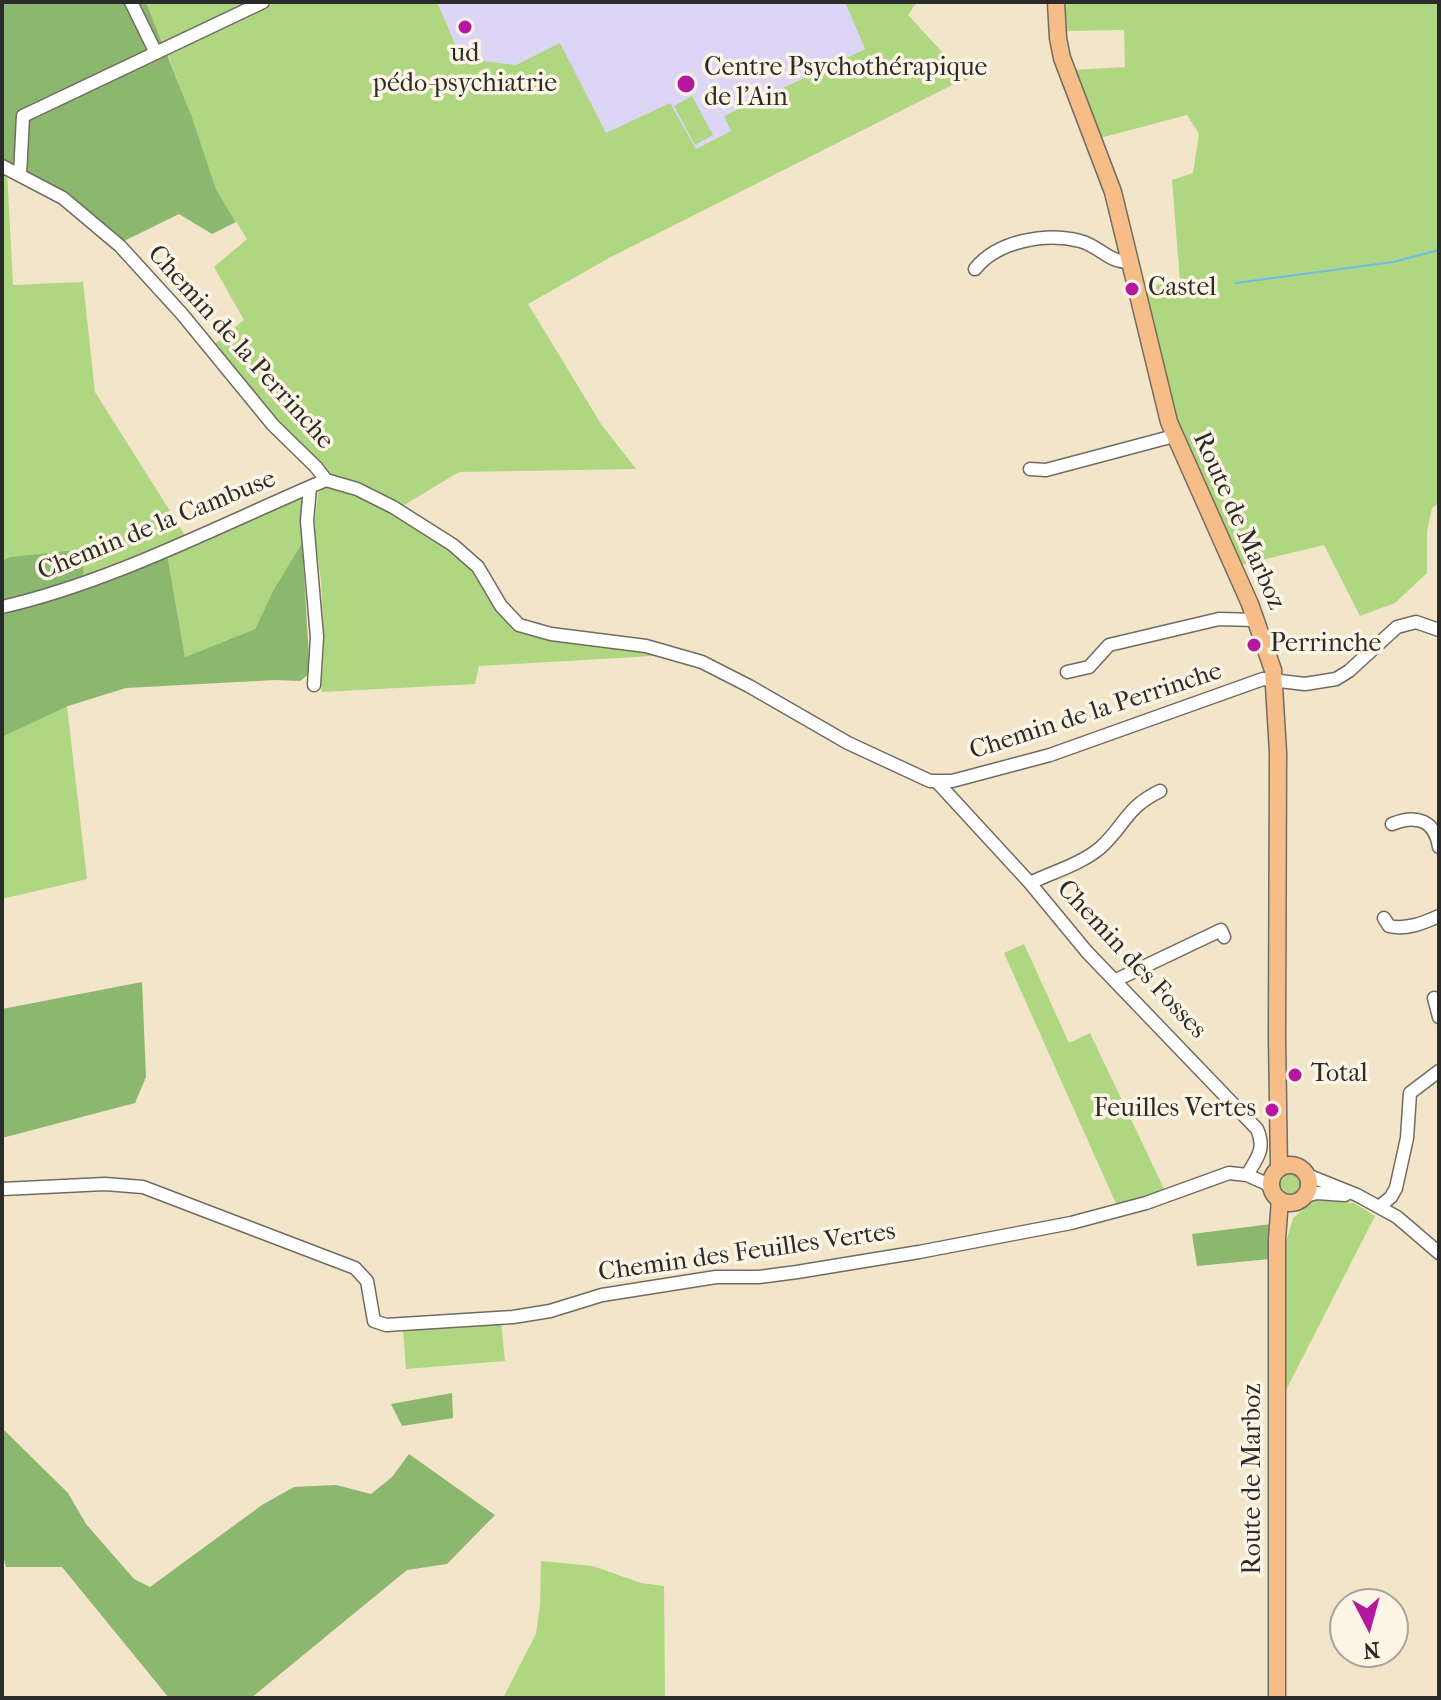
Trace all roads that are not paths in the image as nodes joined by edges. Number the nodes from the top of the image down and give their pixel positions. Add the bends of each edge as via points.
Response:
1 (131, 2) edge
2 (263, 2) edge
3 (1056, 2) edge
4 (156, 53) junction
5 (2, 166) edge
6 (20, 175) junction
7 (1131, 262) junction
8 (975, 269) dead end
9 (1174, 436) junction
10 (1030, 469) dead end
11 (326, 480) junction
12 (310, 487) junction
13 (2, 607) edge
14 (1256, 620) junction
15 (1439, 630) edge
16 (1067, 672) dead end
17 (1274, 679) junction
18 (314, 685) dead end
19 (938, 783) junction
20 (1160, 791) dead end
21 (1392, 824) dead end
22 (1439, 847) edge
23 (1030, 883) junction
24 (1439, 916) edge
25 (1384, 918) dead end
26 (1224, 937) dead end
27 (1116, 980) junction
28 (1434, 998) dead end
29 (1439, 1017) edge
30 (1439, 1071) edge
31 (1281, 1182) junction
32 (2, 1189) edge
33 (1374, 1204) junction
34 (1439, 1253) edge
35 (1277, 1698) edge

1 - 4 street
2 - 4 street
3 - 7 main road, Route de Marboz via 1066,73 1103,162
4 - 6 street via 23,116
5 - 6 street, Chemin de la Perrinche
6 - 11 street, Chemin de la Perrinche via 63,198 120,246
7 - 8 street via 1108,258 1081,241 1044,238 998,249
7 - 9 main road, Route de Marboz
9 - 10 street via 1046,470
9 - 14 main road, Route de Marboz
11 - 12 street, Chemin de la Cambuse
11 - 19 street, Chemin de la Perrinche via 393,507 453,545 478,567 519,625 646,646 702,662 848,743
12 - 13 street, Chemin de la Cambuse via 83,582
12 - 18 street
14 - 16 street via 1219,619 1109,645 1089,667
14 - 17 main road, Route de Marboz
15 - 17 street, Chemin de la Perrinche via 1416,622 1397,627 1336,679 1305,684
17 - 19 street, Chemin de la Perrinche via 1250,683 1078,747
17 - 31 main road, Route de Marboz
19 - 23 street, Chemin des Fosses
20 - 23 street via 1137,803 1093,853
21 - 22 street via 1421,820 1435,832
23 - 27 street, Chemin des Fosses
24 - 25 street via 1400,928 1389,926
26 - 27 street via 1221,930
27 - 31 street, Chemin des Fosses via 1257,1129 1257,1161
28 - 29 street
30 - 33 street via 1410,1093 1396,1188 1391,1197
31 - 32 street, Chemin des Feuilles Vertes via 1222,1175 1071,1223 919,1252 602,1295 513,1317 386,1325 374,1321 367,1281 355,1268 143,1187
31 - 33 street
31 - 33 street
31 - 35 main road, Route de Marboz
33 - 34 street

